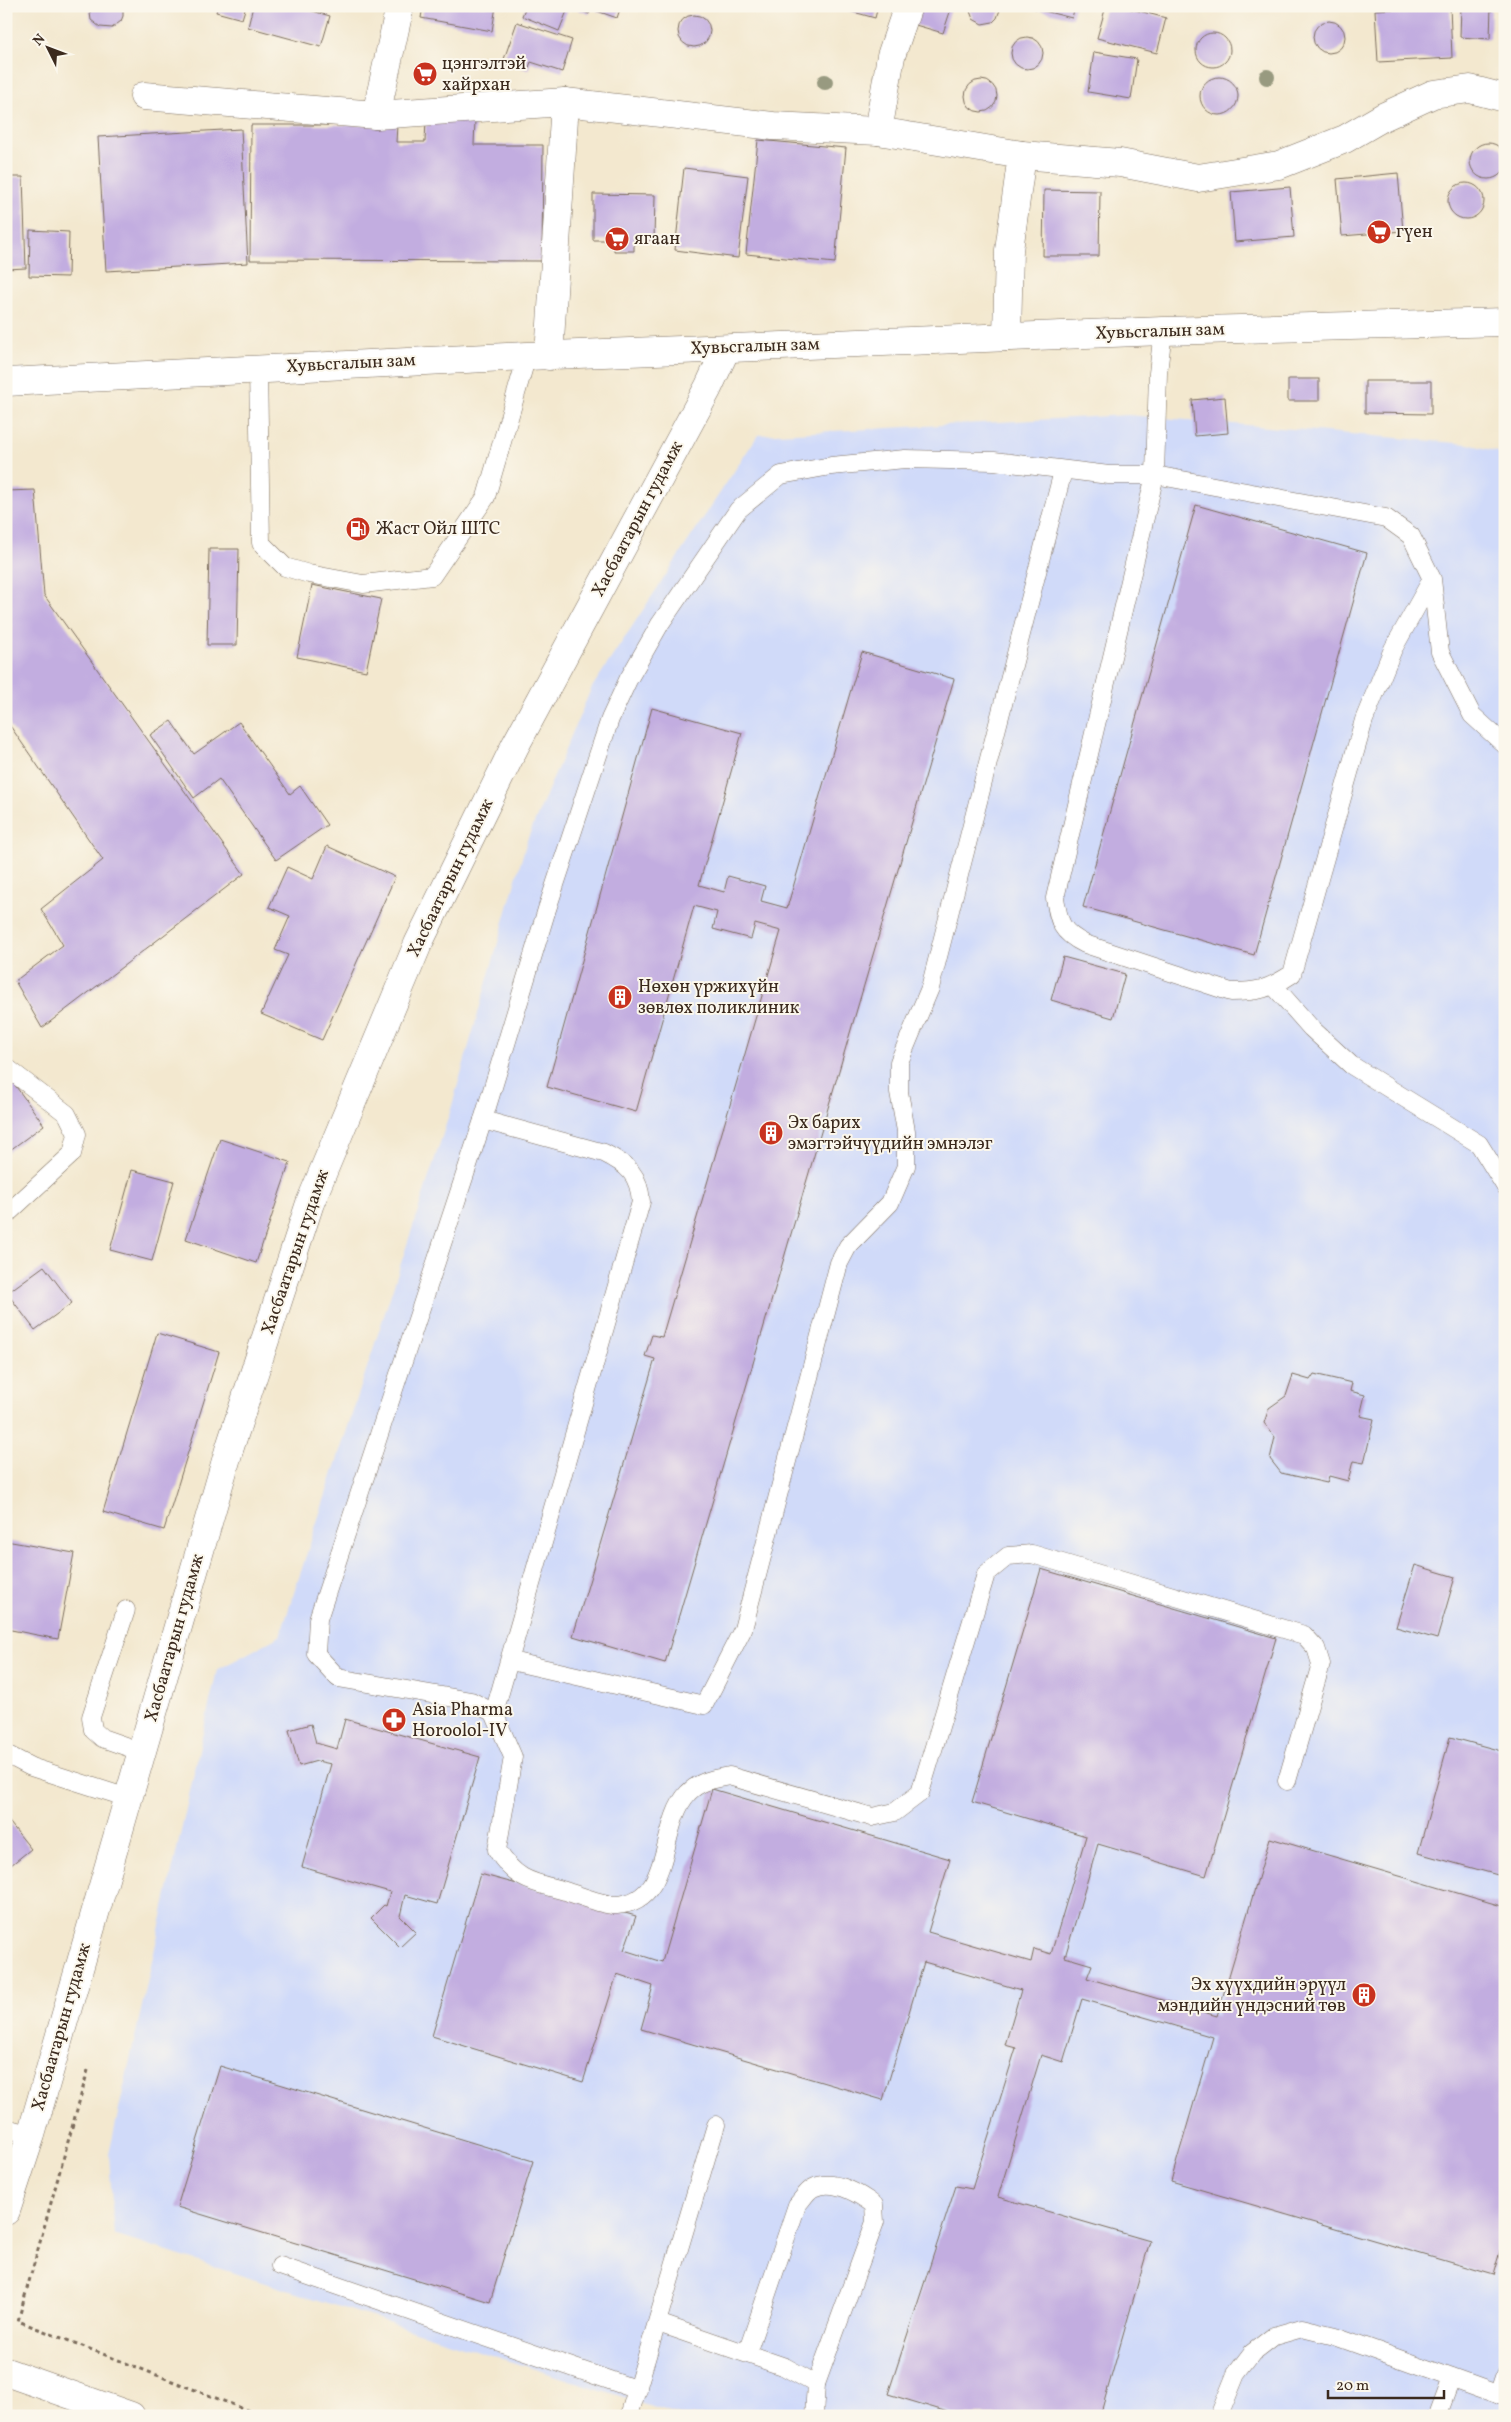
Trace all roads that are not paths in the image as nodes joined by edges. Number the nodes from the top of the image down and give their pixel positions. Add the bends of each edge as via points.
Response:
1 (400, 6) edge
2 (908, 6) edge
3 (144, 96) dead end
4 (1505, 98) edge
5 (565, 102) junction
6 (376, 115) junction
7 (878, 132) junction
8 (1022, 155) junction
9 (1505, 322) edge
10 (1163, 331) junction
11 (1007, 337) junction
12 (726, 349) junction
13 (538, 356) junction
14 (258, 369) junction
15 (6, 382) edge
16 (1063, 471) junction
17 (1155, 475) junction
18 (1432, 579) junction
19 (1505, 744) edge
20 (1274, 986) junction
21 (6, 1067) edge
22 (483, 1120) junction
23 (1505, 1186) edge
24 (6, 1215) edge
25 (126, 1610) dead end
26 (511, 1661) junction
27 (494, 1714) junction
28 (142, 1752) junction
29 (6, 1754) edge
30 (1287, 1781) dead end
31 (128, 1798) junction
32 (716, 2125) dead end
33 (19, 2131) edge
34 (6, 2211) edge
35 (280, 2266) dead end
36 (658, 2323) junction
37 (747, 2353) junction
38 (6, 2372) edge
39 (1505, 2374) edge
40 (1451, 2378) junction
41 (816, 2384) junction
42 (638, 2390) junction
43 (1502, 2396) edge
44 (131, 2416) edge
45 (629, 2416) edge
46 (814, 2416) edge
47 (1219, 2416) edge
48 (1437, 2416) edge

1 - 6 street
2 - 7 street via 891,56
3 - 6 street
4 - 8 street via 1470,89 1433,94 1345,138 1279,165 1198,178 1120,163
5 - 6 street
5 - 7 street via 773,126
5 - 13 street
7 - 8 street
8 - 11 street via 1010,250
9 - 10 street, Хувьсгалын зам
10 - 11 street, Хувьсгалын зам
10 - 17 lane via 1158,373
11 - 12 street, Хувьсгалын зам
12 - 13 street, Хувьсгалын зам
12 - 28 street, Хасбаатарын гудамж via 704,397 515,746 418,944 362,1078 310,1203 229,1450
13 - 14 street, Хувьсгалын зам
13 - 14 lane via 486,497 432,576 363,584 285,567 261,543
14 - 15 street, Хувьсгалын зам
16 - 17 lane
16 - 22 lane via 994,461 905,459 831,466 781,475 738,510 660,624 610,719 547,909
16 - 26 lane via 930,988 899,1062 906,1166 890,1203 848,1246 839,1263 743,1629 704,1705
17 - 18 lane via 1386,518 1411,536
17 - 20 lane via 1055,898 1058,920 1068,936 1085,944 1231,992 1255,992
18 - 19 lane via 1440,652 1472,715
18 - 20 lane via 1393,649 1364,720 1292,974
20 - 23 lane via 1311,1028 1351,1065 1479,1144
21 - 24 lane via 68,1114 77,1134 72,1154
22 - 26 lane via 604,1152 621,1161 633,1173 640,1186 641,1202
22 - 27 lane via 318,1619 316,1654 338,1678 471,1701
25 - 28 lane via 91,1717 93,1730 102,1738
26 - 27 lane
27 - 30 lane via 513,1757 497,1850 507,1866 528,1880 616,1905 637,1899 656,1880 675,1815 687,1794 706,1780 729,1776 872,1817 895,1812 920,1793 986,1574 1008,1556 1032,1554 1304,1635 1316,1648 1321,1664
28 - 31 street, Хасбаатарын гудамж
29 - 31 lane via 31,1767
31 - 33 street, Хасбаатарын гудамж
32 - 36 lane
33 - 34 street, Хасбаатарын гудамж
35 - 42 lane
36 - 37 lane
36 - 42 lane
37 - 41 lane via 785,2367
37 - 41 lane via 797,2205 812,2189 829,2184 859,2194 874,2205 875,2222
38 - 44 street
39 - 43 lane
40 - 43 lane
40 - 47 lane via 1336,2336 1302,2328 1274,2336 1252,2353 1236,2374
40 - 48 lane
41 - 46 lane
42 - 45 lane

